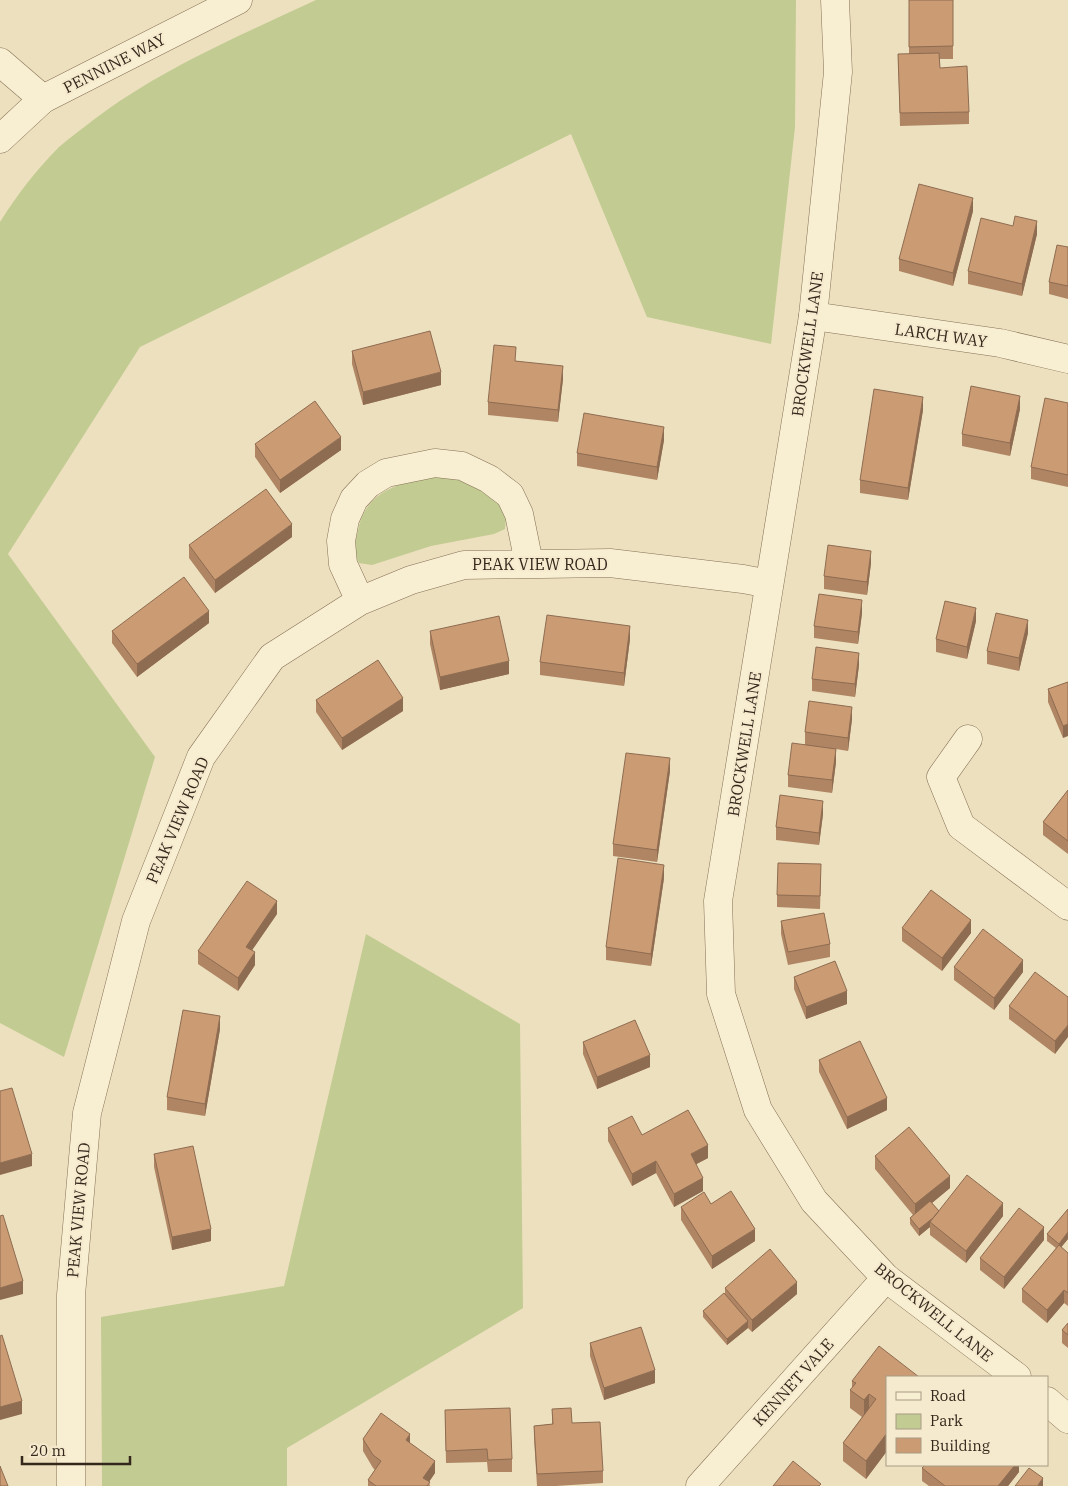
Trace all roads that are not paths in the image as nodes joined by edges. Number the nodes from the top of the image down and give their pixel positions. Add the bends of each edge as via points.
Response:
1 (238, 0) edge
2 (834, 0) edge
3 (0, 62) edge
4 (43, 99) junction
5 (0, 140) edge
6 (813, 316) junction
7 (1068, 360) edge
8 (528, 563) junction
9 (769, 584) junction
10 (360, 602) junction
11 (968, 739) dead end
12 (1068, 906) edge
13 (886, 1278) junction
14 (1015, 1376) edge
15 (1048, 1402) edge
16 (1068, 1419) edge
17 (70, 1486) edge
18 (700, 1486) edge

1 - 4 street, PENNINE WAY
2 - 6 street, BROCKWELL LANE via 838,72
3 - 4 street
4 - 5 street, PENNINE WAY
6 - 7 street, LARCH WAY via 1000,343
6 - 9 street, BROCKWELL LANE
8 - 9 street, PEAK VIEW ROAD via 610,563
8 - 10 street, PEAK VIEW ROAD via 464,564 411,580
8 - 10 street via 519,514 510,495 489,479 462,466 435,463 386,473 368,484 354,499 345,519 341,541 342,564
9 - 13 street, BROCKWELL LANE via 718,901 721,994 758,1110 814,1201
10 - 17 street, PEAK VIEW ROAD via 272,657 201,757 136,921 87,1113 70,1295
11 - 12 street via 941,777 961,826
13 - 14 street, BROCKWELL LANE
13 - 18 street, KENNET VALE
15 - 16 street

